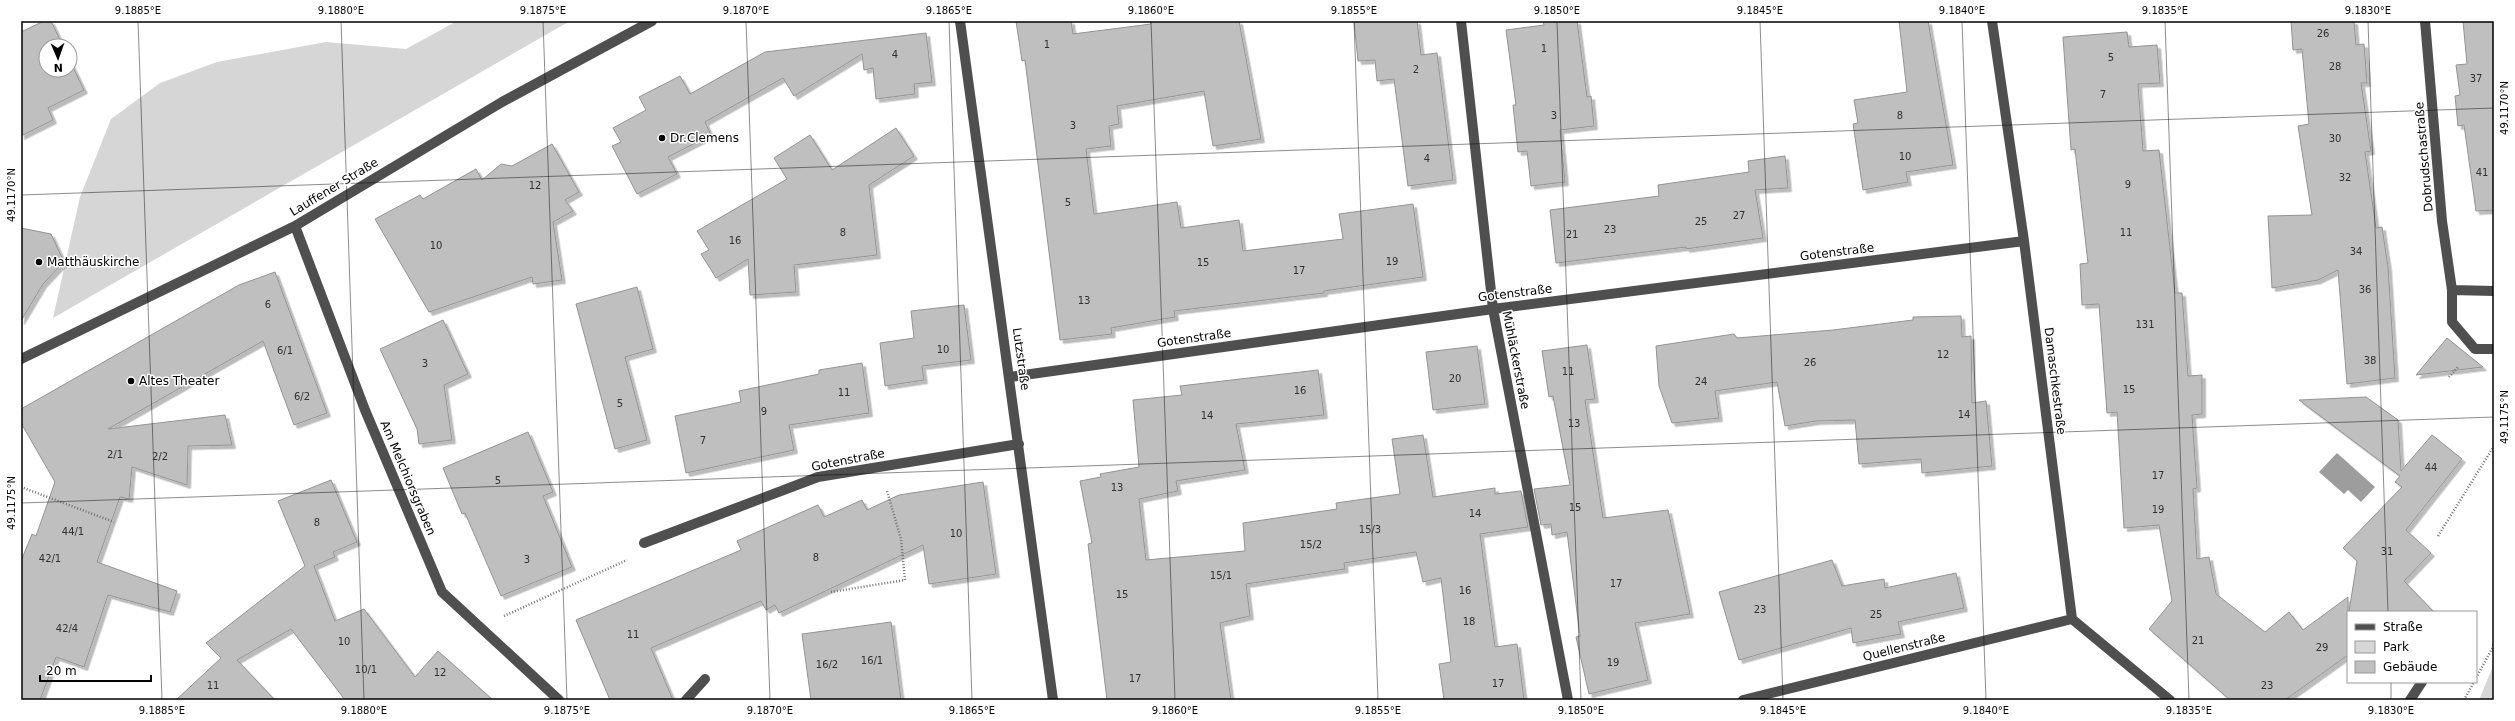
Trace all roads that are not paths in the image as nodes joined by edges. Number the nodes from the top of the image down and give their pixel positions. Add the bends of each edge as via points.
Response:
1 (652, 21) edge
2 (960, 21) edge
3 (1461, 21) edge
4 (1992, 21) edge
5 (2425, 21) edge
6 (296, 226) junction
7 (2024, 241) junction
8 (2452, 290) junction
9 (2494, 291) edge
10 (1493, 309) junction
11 (2494, 349) edge
12 (21, 359) edge
13 (1010, 377) junction
14 (1020, 444) junction
15 (644, 543) road end
16 (2072, 620) junction
17 (705, 679) dead end
18 (2421, 683) edge
19 (559, 700) edge
20 (686, 700) edge
21 (1053, 700) edge
22 (1568, 700) edge
23 (1742, 700) edge
24 (2170, 700) edge
25 (2410, 700) edge

1 - 6 street, Lauffener Straße via 502,102
2 - 13 street, Lutzstraße
3 - 10 street, Mühläckerstraße
4 - 7 street, Damaschkestraße
5 - 8 street, Dobrudschastraße via 2442,221
6 - 12 street, Lauffener Straße
6 - 19 street, Am Melchiorsgraben via 365,410 442,592
7 - 10 street, Gotenstraße
7 - 16 street, Damaschkestraße
8 - 9 street
8 - 11 street, Dobrudschastraße via 2452,322 2475,348
10 - 13 street, Gotenstraße
10 - 22 street, Mühläckerstraße
13 - 14 street, Lutzstraße
14 - 15 street, Gotenstraße via 818,477
14 - 21 street, Lutzstraße
16 - 23 street, Quellenstraße
16 - 24 street
17 - 20 street
18 - 25 street

